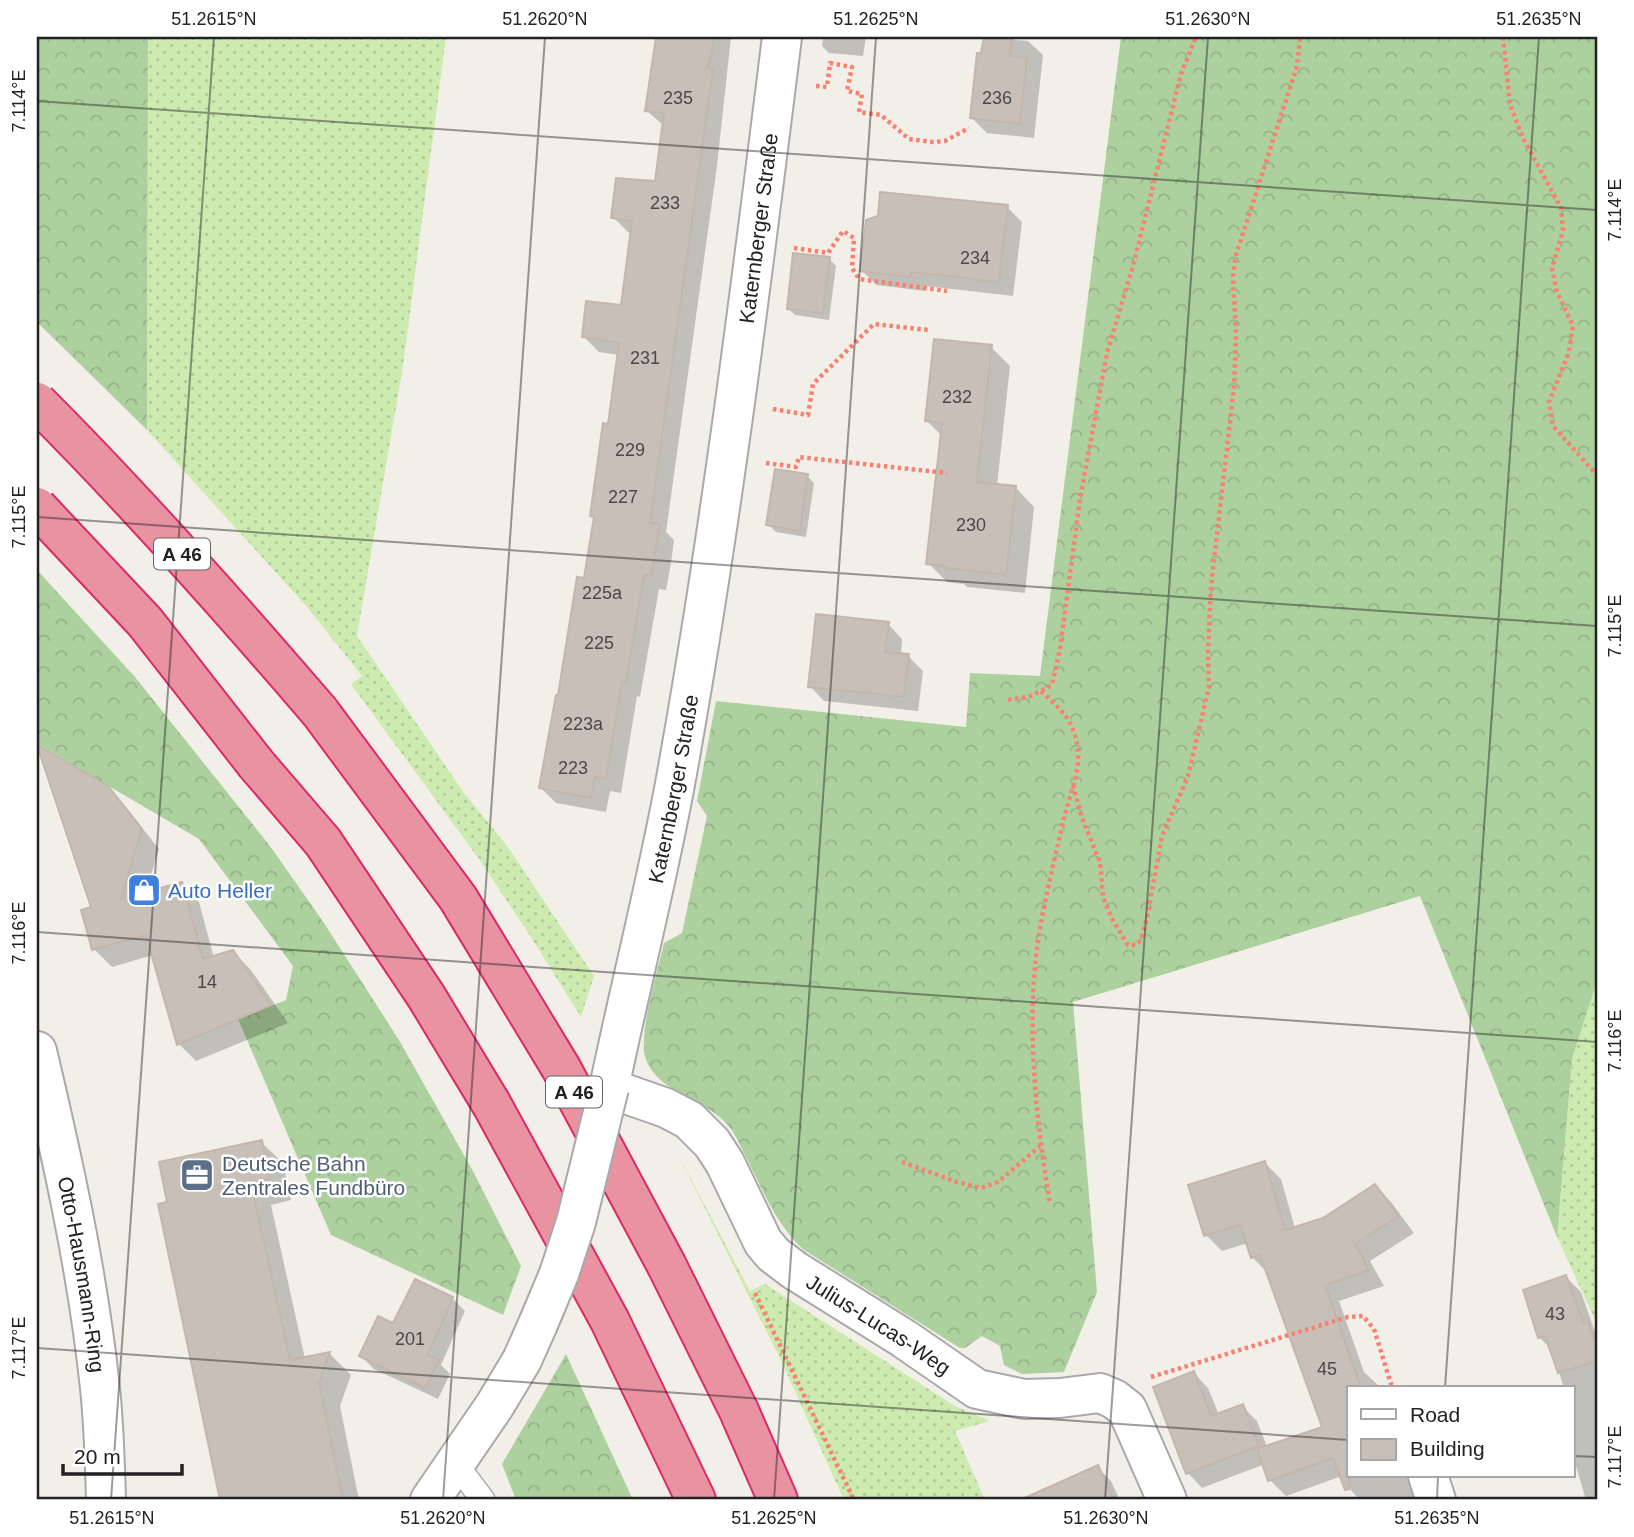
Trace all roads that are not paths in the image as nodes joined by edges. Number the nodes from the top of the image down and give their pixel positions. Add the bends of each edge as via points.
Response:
1 (782, 37) edge
2 (37, 402) edge
3 (37, 507) edge
4 (37, 1051) edge
5 (609, 1088) junction
6 (456, 1464) junction
7 (1429, 1478) edge
8 (106, 1500) edge
9 (430, 1500) edge
10 (483, 1500) edge
11 (696, 1500) edge
12 (778, 1500) edge
13 (1167, 1500) edge
14 (1436, 1500) edge

1 - 5 street, Katernberger Straße via 698,652
2 - 12 highway, A 46, bridge via 211,586 320,712 458,898 561,1068 667,1266
3 - 11 highway, bridge via 145,622 323,842 426,996 492,1105 610,1321
4 - 8 street, Otto-Hausmann-Ring via 83,1271 100,1385
5 - 6 street, Katernberger Straße, bridge via 576,1222 538,1324 522,1360
5 - 13 street, Julius-Lucas-Weg via 689,1120 712,1143 733,1175 763,1242 773,1254 977,1389 1024,1399 1100,1393 1114,1399 1127,1409
6 - 9 street, Katernberger Straße
6 - 10 lane
7 - 14 street

